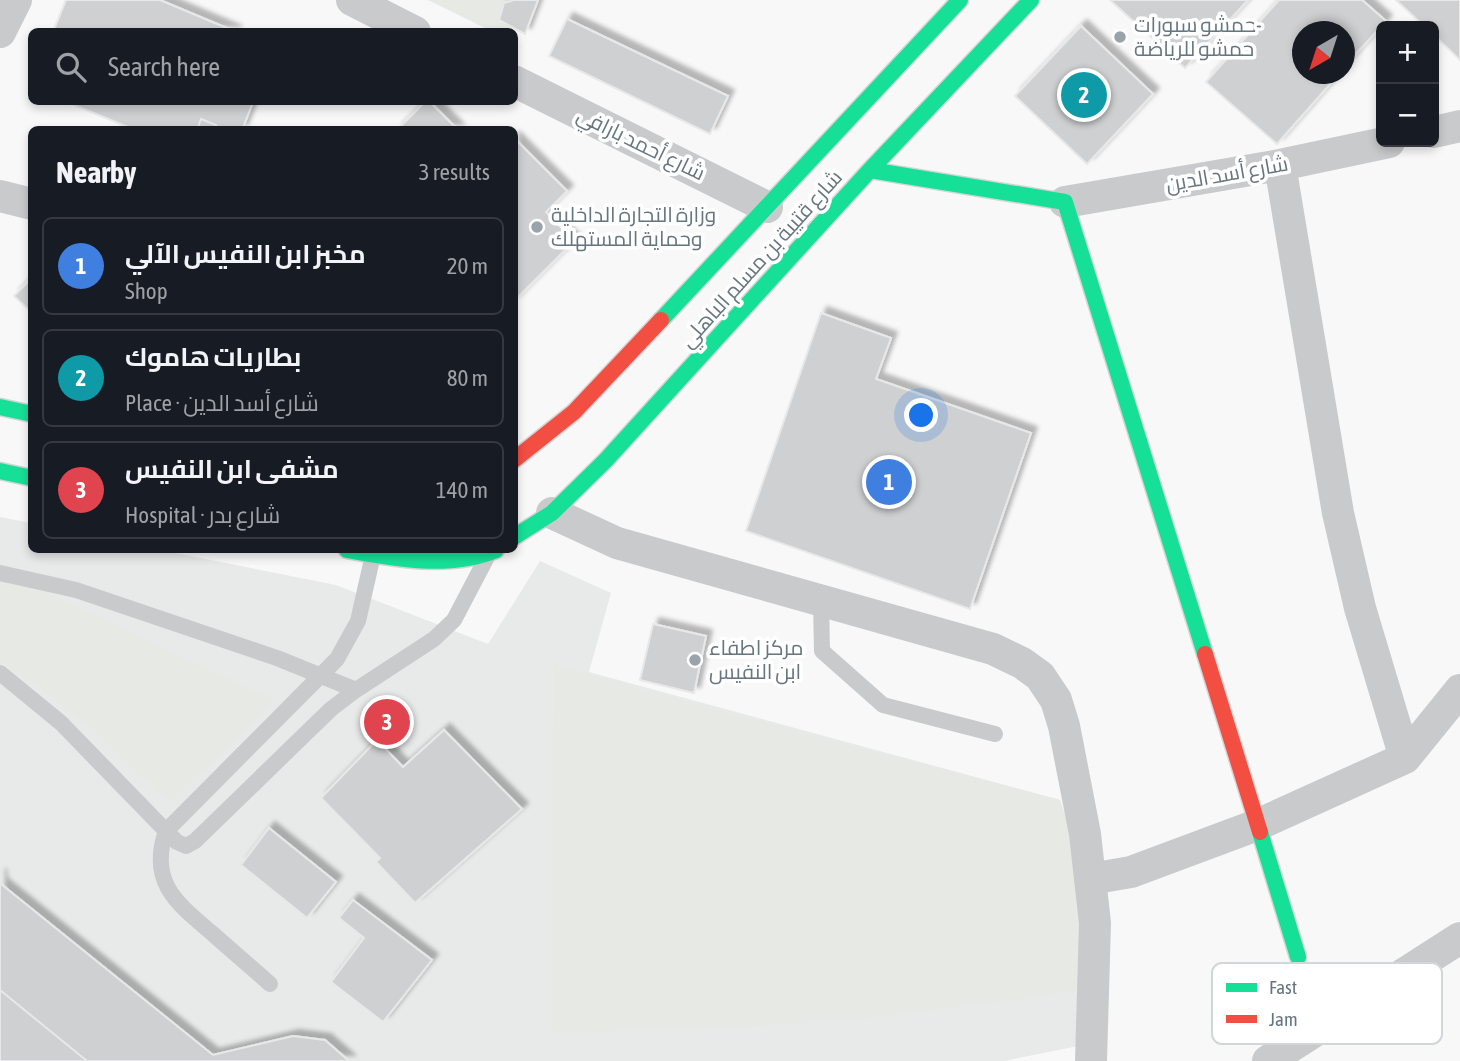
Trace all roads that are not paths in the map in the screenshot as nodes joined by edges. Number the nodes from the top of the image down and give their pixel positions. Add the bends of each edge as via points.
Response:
1 (16, 0) edge
2 (352, 0) edge
3 (960, 0) edge
4 (1031, 0) edge
5 (407, 28) edge
6 (0, 33) edge
7 (518, 83) edge
8 (1460, 127) edge
9 (1439, 131) edge
10 (1376, 145) edge
11 (1280, 165) junction
12 (870, 170) junction
13 (0, 196) edge
14 (1065, 202) junction
15 (28, 203) edge
16 (767, 207) junction
17 (0, 407) edge
18 (28, 413) edge
19 (518, 457) edge
20 (0, 471) edge
21 (28, 477) edge
22 (552, 513) junction
23 (518, 534) edge
24 (372, 553) edge
25 (377, 553) edge
26 (481, 553) edge
27 (491, 553) edge
28 (0, 573) edge
29 (821, 600) junction
30 (0, 673) edge
31 (321, 675) junction
32 (356, 690) junction
33 (1460, 690) edge
34 (995, 734) dead end
35 (1405, 758) junction
36 (1257, 825) junction
37 (166, 831) junction
38 (1090, 879) junction
39 (1460, 937) edge
40 (1298, 957) dead end
41 (1420, 963) edge
42 (270, 984) dead end
43 (1294, 1044) edge
44 (1091, 1061) edge
45 (1268, 1061) edge

1 - 6 street
2 - 5 street
3 - 16 main road, شارع قتيبة بن مسلم الباهلي
4 - 12 main road, شارع قتيبة بن مسلم الباهلي
7 - 16 street, شارع أحمد بارافي
8 - 9 street
10 - 11 street, شارع أسد الدين
11 - 14 street, شارع أسد الدين
11 - 35 street via 1338,513 1360,608
12 - 14 main road
12 - 22 main road, شارع قتيبة بن مسلم الباهلي via 606,460
13 - 15 street
14 - 36 main road
16 - 19 main road, شارع قتيبة بن مسلم الباهلي via 574,412
17 - 18 main road
20 - 21 main road
22 - 23 main road, شارع قتيبة بن مسلم الباهلي
22 - 29 street via 617,543
24 - 31 lane via 354,633
25 - 26 main road via 409,559
27 - 32 lane via 454,620 434,639
28 - 31 lane via 76,590
29 - 34 lane via 822,651 883,705
29 - 38 street via 993,649 1040,676 1056,700 1064,726
30 - 37 lane via 61,723
31 - 32 lane
31 - 37 lane
32 - 37 lane via 195,841 186,846
33 - 35 street
35 - 36 street
36 - 38 street via 1131,872
36 - 40 main road
37 - 42 lane via 160,861 169,891
38 - 44 street via 1095,923
39 - 41 street
43 - 45 street

